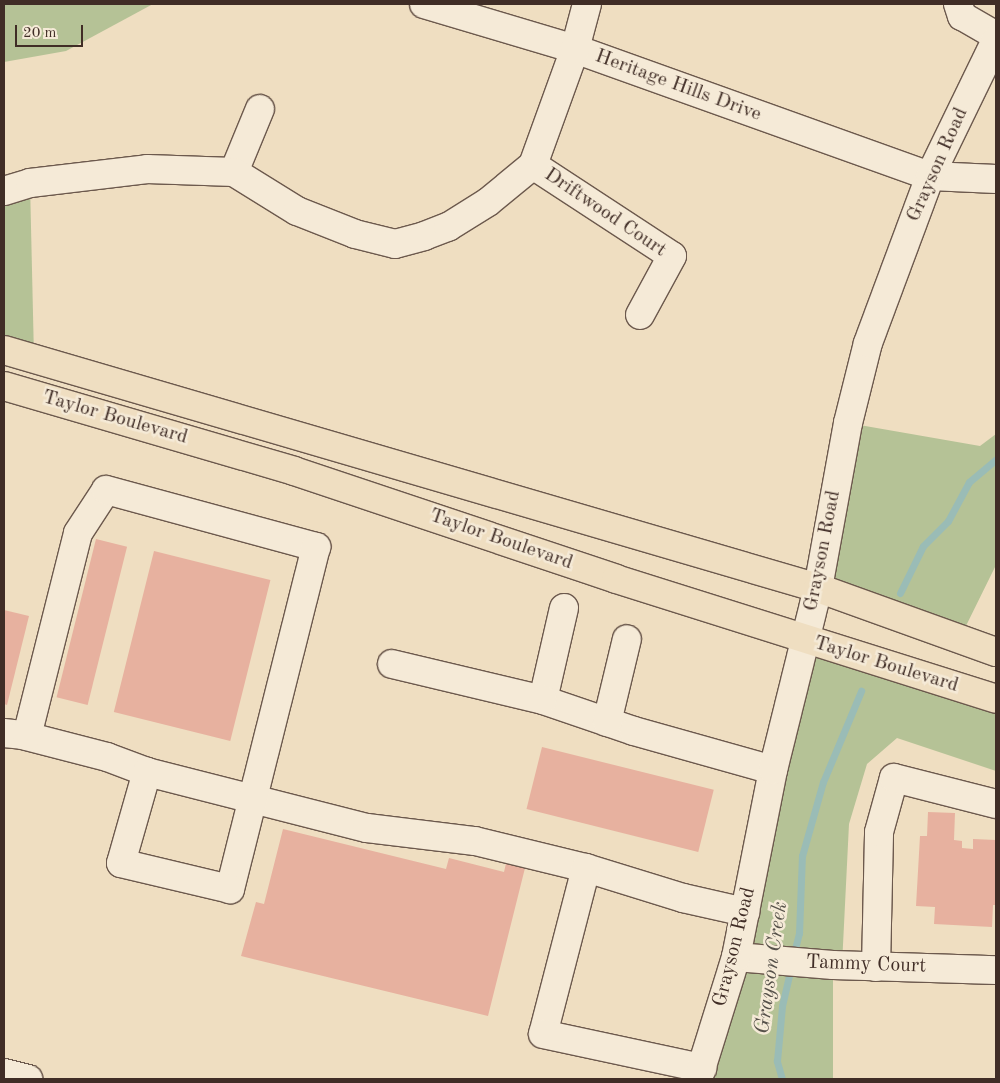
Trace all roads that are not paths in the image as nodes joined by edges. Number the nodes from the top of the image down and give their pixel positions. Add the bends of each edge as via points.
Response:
1 (424, 4) edge
2 (586, 4) edge
3 (958, 4) edge
4 (996, 36) edge
5 (996, 40) edge
6 (575, 49) junction
7 (260, 109) dead end
8 (534, 165) junction
9 (234, 172) junction
10 (930, 176) junction
11 (996, 179) edge
12 (4, 191) edge
13 (640, 315) dead end
14 (4, 350) edge
15 (4, 386) edge
16 (818, 588) junction
17 (564, 608) dead end
18 (627, 639) dead end
19 (804, 639) junction
20 (996, 652) edge
21 (392, 664) dead end
22 (996, 699) edge
23 (542, 700) junction
24 (607, 722) junction
25 (15, 735) edge
26 (773, 770) junction
27 (147, 772) junction
28 (253, 799) junction
29 (996, 804) edge
30 (586, 868) junction
31 (745, 912) junction
32 (736, 957) junction
33 (876, 967) junction
34 (996, 970) edge
35 (4, 1073) edge
36 (700, 1074) edge
37 (28, 1079) edge

1 - 6 street, Heritage Hills Drive
2 - 6 street
3 - 4 street via 962,16
5 - 10 street, Grayson Road
6 - 8 street
6 - 10 street, Heritage Hills Drive
7 - 9 street
8 - 9 street via 488,202 448,227 395,244 355,234 297,211
8 - 13 street, Driftwood Court via 672,256
9 - 12 street via 147,169 30,183
10 - 11 street, Heritage Hills Drive
10 - 16 street, Grayson Road via 868,343 848,423
14 - 16 main road, Taylor Boulevard
15 - 19 main road, Taylor Boulevard via 294,471
16 - 19 street, Grayson Road
16 - 20 main road, Taylor Boulevard
17 - 23 street
18 - 24 street
19 - 22 main road, Taylor Boulevard
19 - 26 street, Grayson Road
21 - 23 street
23 - 24 street
24 - 26 street
25 - 27 street via 107,757
25 - 28 street via 78,534 106,490 307,544 316,547
26 - 31 street, Grayson Road
27 - 28 street
27 - 28 street via 122,863 230,889
28 - 30 street via 367,828 475,841
29 - 33 street via 894,778 879,832
30 - 31 street via 683,898
30 - 36 street via 542,1034 594,1044
31 - 32 street, Grayson Road
32 - 33 street, Tammy Court
32 - 36 street, Grayson Road
33 - 34 street, Tammy Court
35 - 37 street

